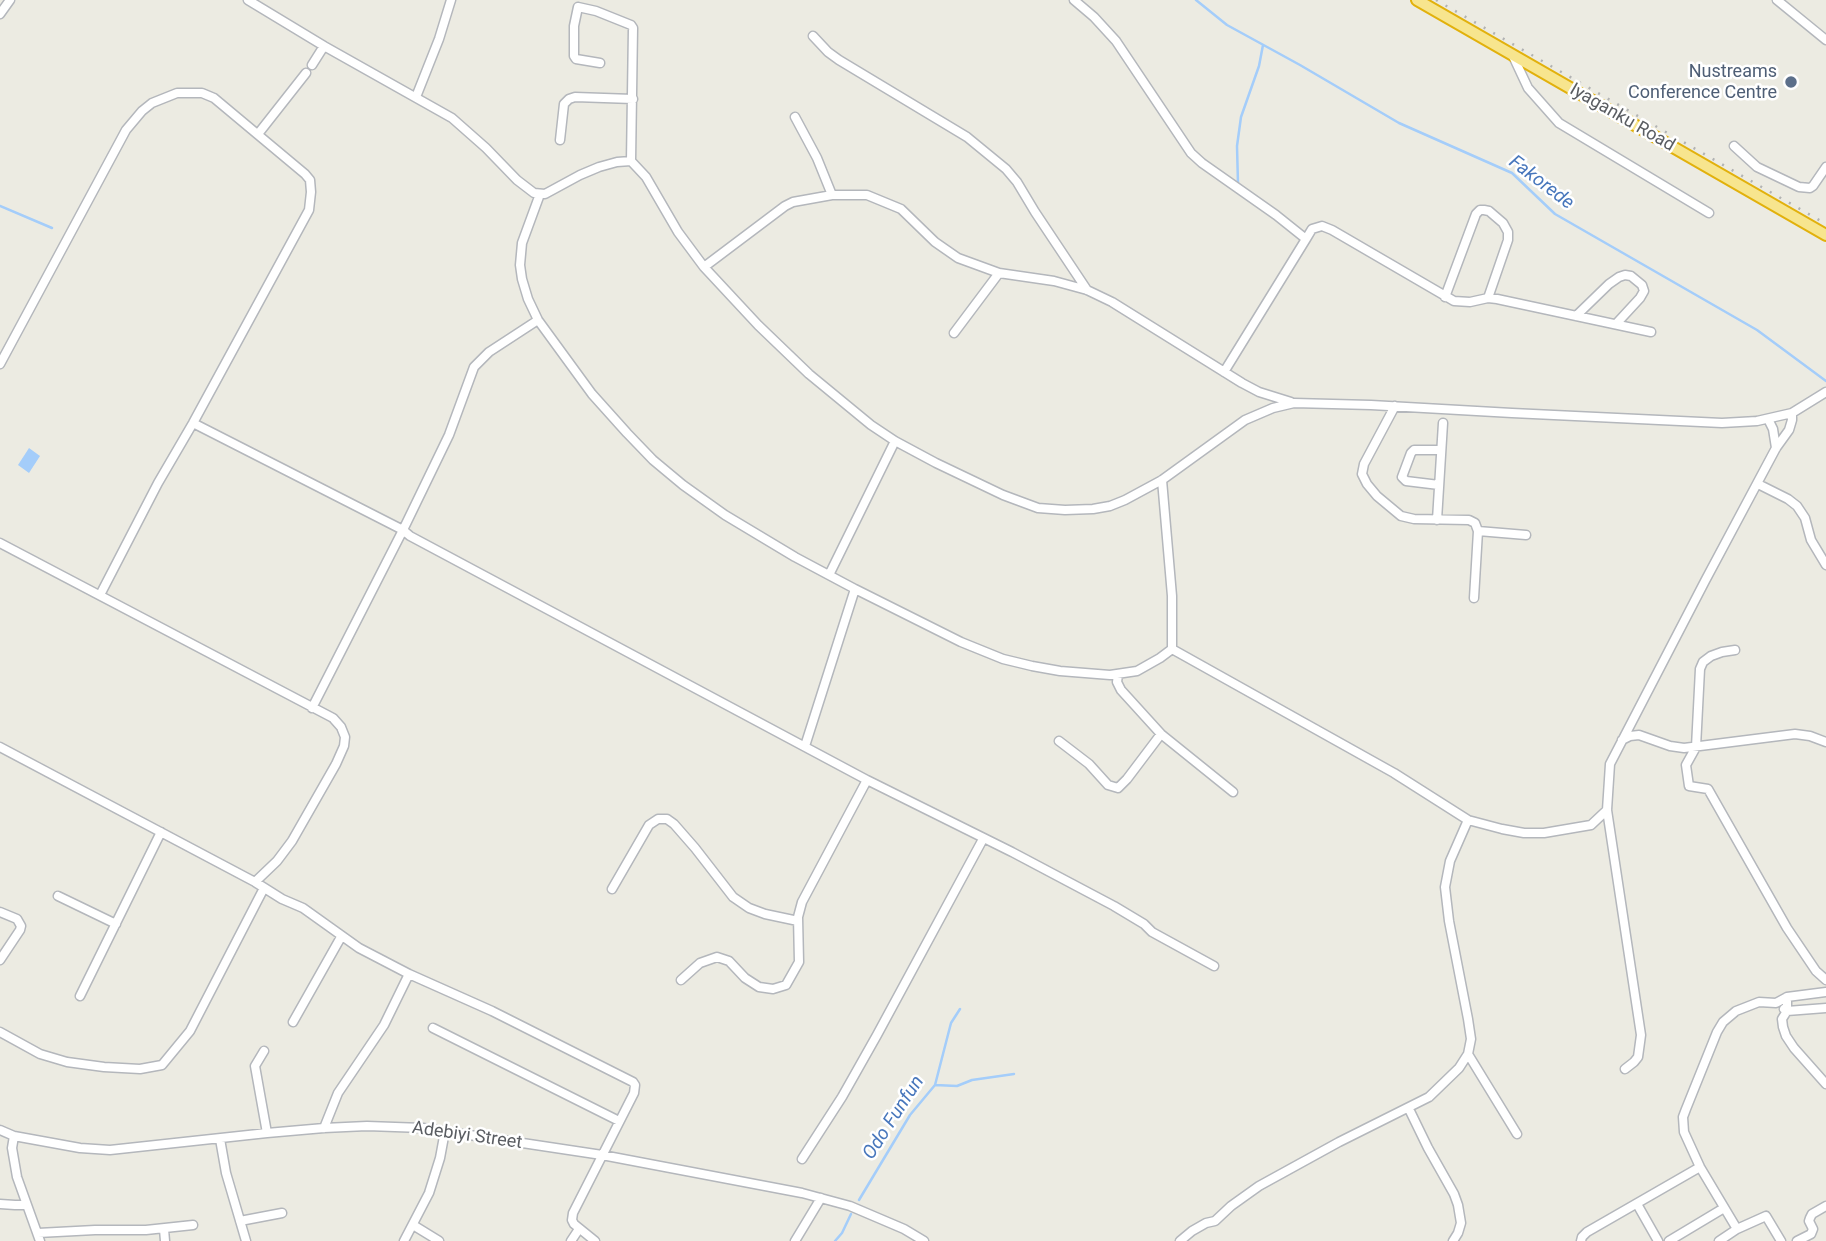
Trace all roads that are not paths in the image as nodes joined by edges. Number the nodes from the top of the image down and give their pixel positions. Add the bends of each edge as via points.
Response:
1 (10, 0) edge
2 (248, 0) edge
3 (451, 0) edge
4 (1074, 0) edge
5 (1417, 0) edge
6 (1777, 0) edge
7 (0, 14) edge
8 (813, 36) dead end
9 (1826, 40) edge
10 (324, 46) junction
11 (1513, 56) junction
12 (600, 63) dead end
13 (415, 97) junction
14 (633, 99) junction
15 (794, 117) dead end
16 (258, 134) junction
17 (560, 140) dead end
18 (1734, 146) dead end
19 (631, 161) junction
20 (1826, 167) edge
21 (540, 194) junction
22 (832, 195) junction
23 (1709, 213) dead end
24 (1826, 235) edge
25 (1306, 239) junction
26 (704, 267) junction
27 (999, 273) junction
28 (1087, 290) junction
29 (1445, 297) junction
30 (1488, 298) junction
31 (1576, 316) junction
32 (538, 320) junction
33 (1616, 324) junction
34 (1651, 332) dead end
35 (954, 333) dead end
36 (0, 364) edge
37 (1224, 372) junction
38 (1826, 392) edge
39 (1294, 403) junction
40 (1395, 406) junction
41 (1792, 412) junction
42 (1768, 419) junction
43 (193, 423) junction
44 (1443, 423) dead end
45 (895, 441) junction
46 (1776, 448) junction
47 (1441, 450) junction
48 (1162, 480) junction
49 (1758, 484) junction
50 (1439, 485) junction
51 (1437, 520) junction
52 (403, 530) junction
53 (1478, 531) junction
54 (1526, 535) dead end
55 (0, 543) edge
56 (1826, 565) edge
57 (830, 575) junction
58 (855, 589) junction
59 (100, 594) junction
60 (1474, 598) dead end
61 (1172, 649) junction
62 (1735, 650) dead end
63 (1118, 675) junction
64 (312, 708) junction
65 (1634, 717) junction
66 (1161, 734) junction
67 (1646, 738) junction
68 (1622, 740) junction
69 (1059, 741) dead end
70 (1826, 742) edge
71 (805, 746) junction
72 (0, 747) edge
73 (1696, 747) junction
74 (867, 780) junction
75 (1233, 792) dead end
76 (1607, 810) junction
77 (1468, 820) junction
78 (161, 832) junction
79 (983, 839) junction
80 (255, 882) junction
81 (264, 888) junction
82 (612, 889) dead end
83 (58, 896) dead end
84 (0, 912) edge
85 (798, 922) junction
86 (116, 924) junction
87 (341, 936) junction
88 (0, 960) edge
89 (1214, 966) dead end
90 (409, 974) junction
91 (681, 979) dead end
92 (1826, 980) edge
93 (1826, 992) edge
94 (80, 996) dead end
95 (1787, 997) junction
96 (1776, 1003) junction
97 (1826, 1007) edge
98 (1787, 1011) junction
99 (293, 1022) dead end
100 (433, 1028) dead end
101 (0, 1032) edge
102 (264, 1051) dead end
103 (1468, 1054) junction
104 (1625, 1069) dead end
105 (1826, 1084) edge
106 (1409, 1109) junction
107 (619, 1121) junction
108 (324, 1128) junction
109 (0, 1130) edge
110 (445, 1131) junction
111 (267, 1133) junction
112 (1517, 1134) dead end
113 (14, 1136) junction
114 (220, 1139) junction
115 (602, 1155) junction
116 (802, 1160) dead end
117 (1700, 1167) junction
118 (821, 1198) junction
119 (0, 1204) edge
120 (1637, 1204) junction
121 (26, 1205) junction
122 (1826, 1206) edge
123 (1724, 1208) junction
124 (282, 1213) dead end
125 (240, 1221) junction
126 (413, 1225) junction
127 (193, 1226) dead end
128 (164, 1229) junction
129 (1737, 1229) junction
130 (579, 1230) junction
131 (39, 1237) edge
132 (1725, 1240) edge
133 (165, 1241) edge
134 (246, 1241) edge
135 (404, 1241) edge
136 (439, 1241) edge
137 (571, 1241) edge
138 (595, 1241) edge
139 (795, 1241) edge
140 (924, 1241) edge
141 (1180, 1241) edge
142 (1453, 1241) edge
143 (1581, 1241) edge
144 (1658, 1241) edge
145 (1669, 1241) edge
146 (1781, 1241) edge
147 (1797, 1241) edge

1 - 7 street
2 - 10 street
3 - 13 street
4 - 25 street via 1116,41 1191,153
5 - 11 highway, Iyaganku Road
6 - 9 street
8 - 28 street via 828,52 967,138 1006,169
10 - 13 street
10 - 16 street
11 - 23 street via 1528,88 1559,123
11 - 24 highway, Iyaganku Road
12 - 14 street via 574,56 578,7 596,10 633,28
13 - 21 street via 452,118 527,189
14 - 17 street via 569,99 564,104
14 - 19 street
15 - 22 street
16 - 36 street via 214,97 202,93 177,93 142,111 112,153
16 - 43 street via 310,180 309,210
18 - 20 street via 1757,167 1800,187 1813,186
19 - 21 street via 599,167
19 - 26 street
21 - 32 street via 522,243 520,265
22 - 26 street via 785,206
22 - 27 street via 867,195 892,204 945,250
25 - 29 street via 1316,227 1332,230
25 - 37 street
26 - 45 street via 800,367
27 - 28 street
27 - 35 street
28 - 37 street
29 - 30 street via 1470,302
29 - 30 street via 1476,214 1484,210 1508,232
30 - 31 street
31 - 33 street
31 - 33 street via 1619,277 1631,276 1644,291
32 - 52 street via 474,367 455,420
32 - 57 street via 592,394 653,460 724,515
33 - 34 street
37 - 39 street via 1259,392
38 - 41 street
39 - 40 street
39 - 48 street via 1245,420
40 - 42 street via 1723,423
40 - 51 street via 1362,474 1377,496 1401,516
41 - 42 street
41 - 46 street via 1789,430
42 - 46 street
43 - 52 street
43 - 59 street
44 - 47 street
45 - 48 street via 1003,495 1051,510 1110,506
45 - 57 street
46 - 49 street
47 - 50 street
47 - 50 street via 1414,450 1402,477
48 - 61 street
49 - 56 street via 1797,506
49 - 65 street
50 - 51 street
51 - 53 street via 1473,521
52 - 64 street
52 - 71 street
53 - 54 street
53 - 60 street
55 - 59 street
57 - 58 street
58 - 63 street via 1003,659 1060,671
58 - 71 street
59 - 64 street
61 - 63 street via 1136,671
61 - 77 street via 1394,773
62 - 73 street via 1711,656 1700,669
63 - 66 street via 1121,690
64 - 80 street via 341,727 344,746 292,841
65 - 67 street
65 - 68 street
66 - 69 street via 1118,788 1108,785
66 - 75 street
67 - 68 street via 1639,735
67 - 73 street via 1670,746
68 - 76 street via 1610,764
70 - 73 street via 1795,734
71 - 74 street
72 - 78 street
73 - 92 street via 1686,765 1689,786 1708,789 1787,928
74 - 79 street
74 - 85 street via 802,902
76 - 77 street via 1591,824 1544,833
76 - 104 street via 1641,1035 1638,1057
77 - 103 street via 1450,861 1445,887 1471,1039
78 - 80 street
78 - 86 street
79 - 89 street via 1124,912
79 - 116 street via 877,1035
80 - 81 street
81 - 87 street via 310,912
81 - 101 street via 190,1031 162,1065 128,1068 67,1062 40,1054
82 - 85 street via 649,825 667,818 737,900 765,914
83 - 86 street
84 - 88 street via 17,919 21,926
85 - 91 street via 799,961 786,985 773,989 759,986 729,961 717,957
86 - 94 street
87 - 90 street
87 - 99 street
90 - 107 street via 630,1080 634,1093
90 - 108 street via 384,1025 338,1093
93 - 95 street
95 - 96 street
95 - 98 street
96 - 98 street
96 - 117 street via 1759,1002 1736,1011 1717,1032 1683,1117 1684,1132
97 - 98 street
98 - 105 street via 1782,1019 1786,1035
100 - 107 street
102 - 111 street via 256,1066
103 - 106 street via 1439,1089
103 - 112 street
106 - 141 street via 1276,1176
106 - 142 street via 1458,1205 1461,1223
107 - 115 street
108 - 110 street, Adebiyi Street via 390,1126
108 - 111 street, Adebiyi Street
109 - 113 street, Adebiyi Street
110 - 115 street, Adebiyi Street
110 - 126 street via 429,1193
111 - 114 street, Adebiyi Street
113 - 114 street, Adebiyi Street via 99,1150
113 - 121 street via 13,1155
114 - 125 street
115 - 118 street, Adebiyi Street
115 - 130 street via 573,1213
117 - 120 street
117 - 123 street
118 - 139 street
118 - 140 street, Adebiyi Street via 850,1206
119 - 121 street
120 - 143 street via 1587,1232
120 - 144 street
121 - 131 street
122 - 147 street via 1812,1214 1811,1234
123 - 129 street
123 - 145 street
124 - 125 street
125 - 134 street
126 - 135 street
126 - 136 street
127 - 128 street
128 - 131 street
128 - 133 street
129 - 132 street
129 - 146 street via 1766,1216
130 - 137 street
130 - 138 street

